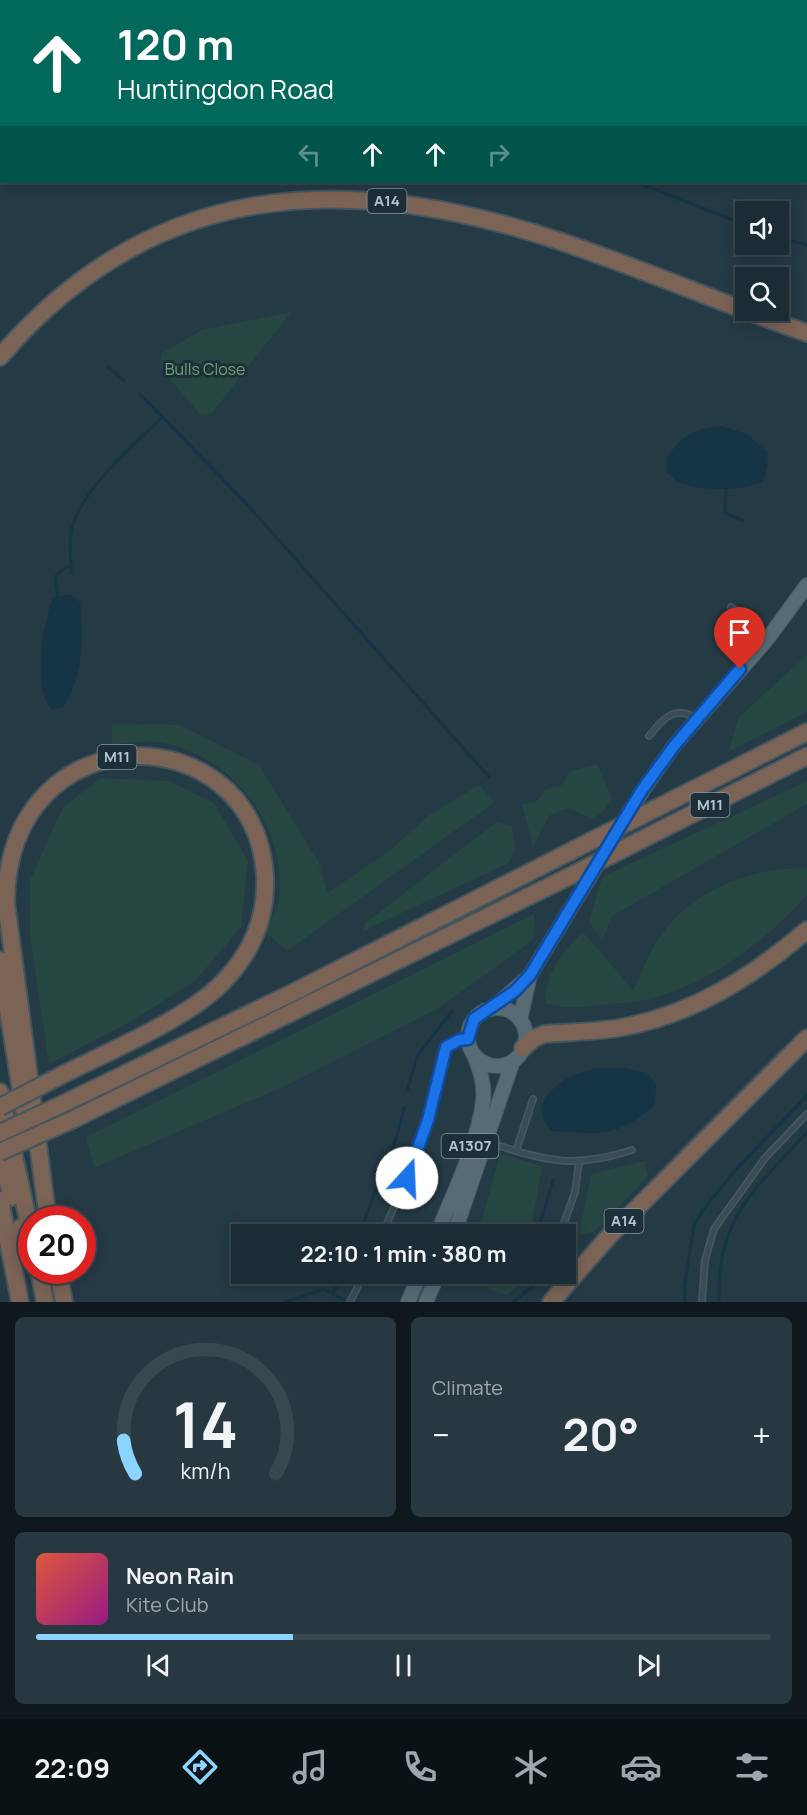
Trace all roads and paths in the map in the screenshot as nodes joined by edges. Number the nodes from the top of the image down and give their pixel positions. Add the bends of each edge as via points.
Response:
1 (807, 333) edge
2 (0, 357) edge
3 (807, 585) edge
4 (731, 607) dead end
5 (769, 637) junction
6 (697, 719) junction
7 (807, 732) edge
8 (650, 736) dead end
9 (807, 756) edge
10 (807, 930) edge
11 (0, 960) edge
12 (530, 975) junction
13 (492, 1009) junction
14 (520, 1020) junction
15 (807, 1038) edge
16 (468, 1039) junction
17 (474, 1055) junction
18 (518, 1055) junction
19 (31, 1091) edge
20 (31, 1091) edge
21 (31, 1091) edge
22 (31, 1091) edge
23 (0, 1092) edge
24 (533, 1099) dead end
25 (0, 1107) edge
26 (807, 1114) edge
27 (0, 1133) edge
28 (487, 1142) junction
29 (632, 1150) dead end
30 (516, 1151) junction
31 (0, 1153) edge
32 (579, 1162) junction
33 (0, 1200) edge
34 (25, 1206) edge
35 (45, 1206) edge
36 (46, 1206) edge
37 (18, 1214) edge
38 (387, 1224) edge
39 (441, 1224) edge
40 (458, 1224) edge
41 (566, 1224) edge
42 (40, 1284) edge
43 (61, 1284) edge
44 (359, 1284) edge
45 (416, 1284) edge
46 (434, 1284) edge
47 (20, 1302) edge
48 (45, 1302) edge
49 (64, 1302) edge
50 (350, 1302) edge
51 (408, 1302) edge
52 (426, 1302) edge
53 (551, 1302) edge
54 (702, 1302) edge

1 - 2 highway, A14 via 553,239 425,208 331,197 235,208 124,251 49,305
3 - 5 main road
4 - 5 lane
5 - 6 main road
6 - 8 lane via 687,713 670,713
6 - 12 main road via 642,790
7 - 27 highway, M11, bridge via 292,993
9 - 31 highway, M11, bridge via 574,874
10 - 18 highway via 742,981 672,1014 619,1028 545,1034 534,1038
11 - 35 highway via 16,1070
12 - 13 main road
12 - 14 main road
13 - 14 main road via 507,1010
13 - 16 main road via 474,1019
14 - 18 main road via 525,1034
15 - 53 highway, A14 via 611,1234
16 - 17 main road
16 - 38 lane via 446,1047 428,1120
17 - 18 main road via 494,1066
17 - 39 main road, A1307 via 482,1077 483,1100 474,1136
18 - 28 main road, A1307
19 - 25 highway, M11, bridge
20 - 21 highway, M11, bridge via 162,1024 207,996 235,969 256,934 266,894 262,852 252,827 230,794 187,766 138,756 106,760 76,770 42,796 25,821 13,850 6,902
22 - 36 highway, M11, bridge
23 - 34 highway
24 - 30 lane
26 - 54 lane via 765,1158 714,1229 705,1260
28 - 30 lane
28 - 40 main road, A1307
29 - 32 lane
30 - 32 lane via 556,1162
31 - 37 highway
32 - 41 lane
33 - 47 highway
42 - 48 highway
43 - 49 highway
44 - 50 lane
45 - 51 main road
46 - 52 main road

